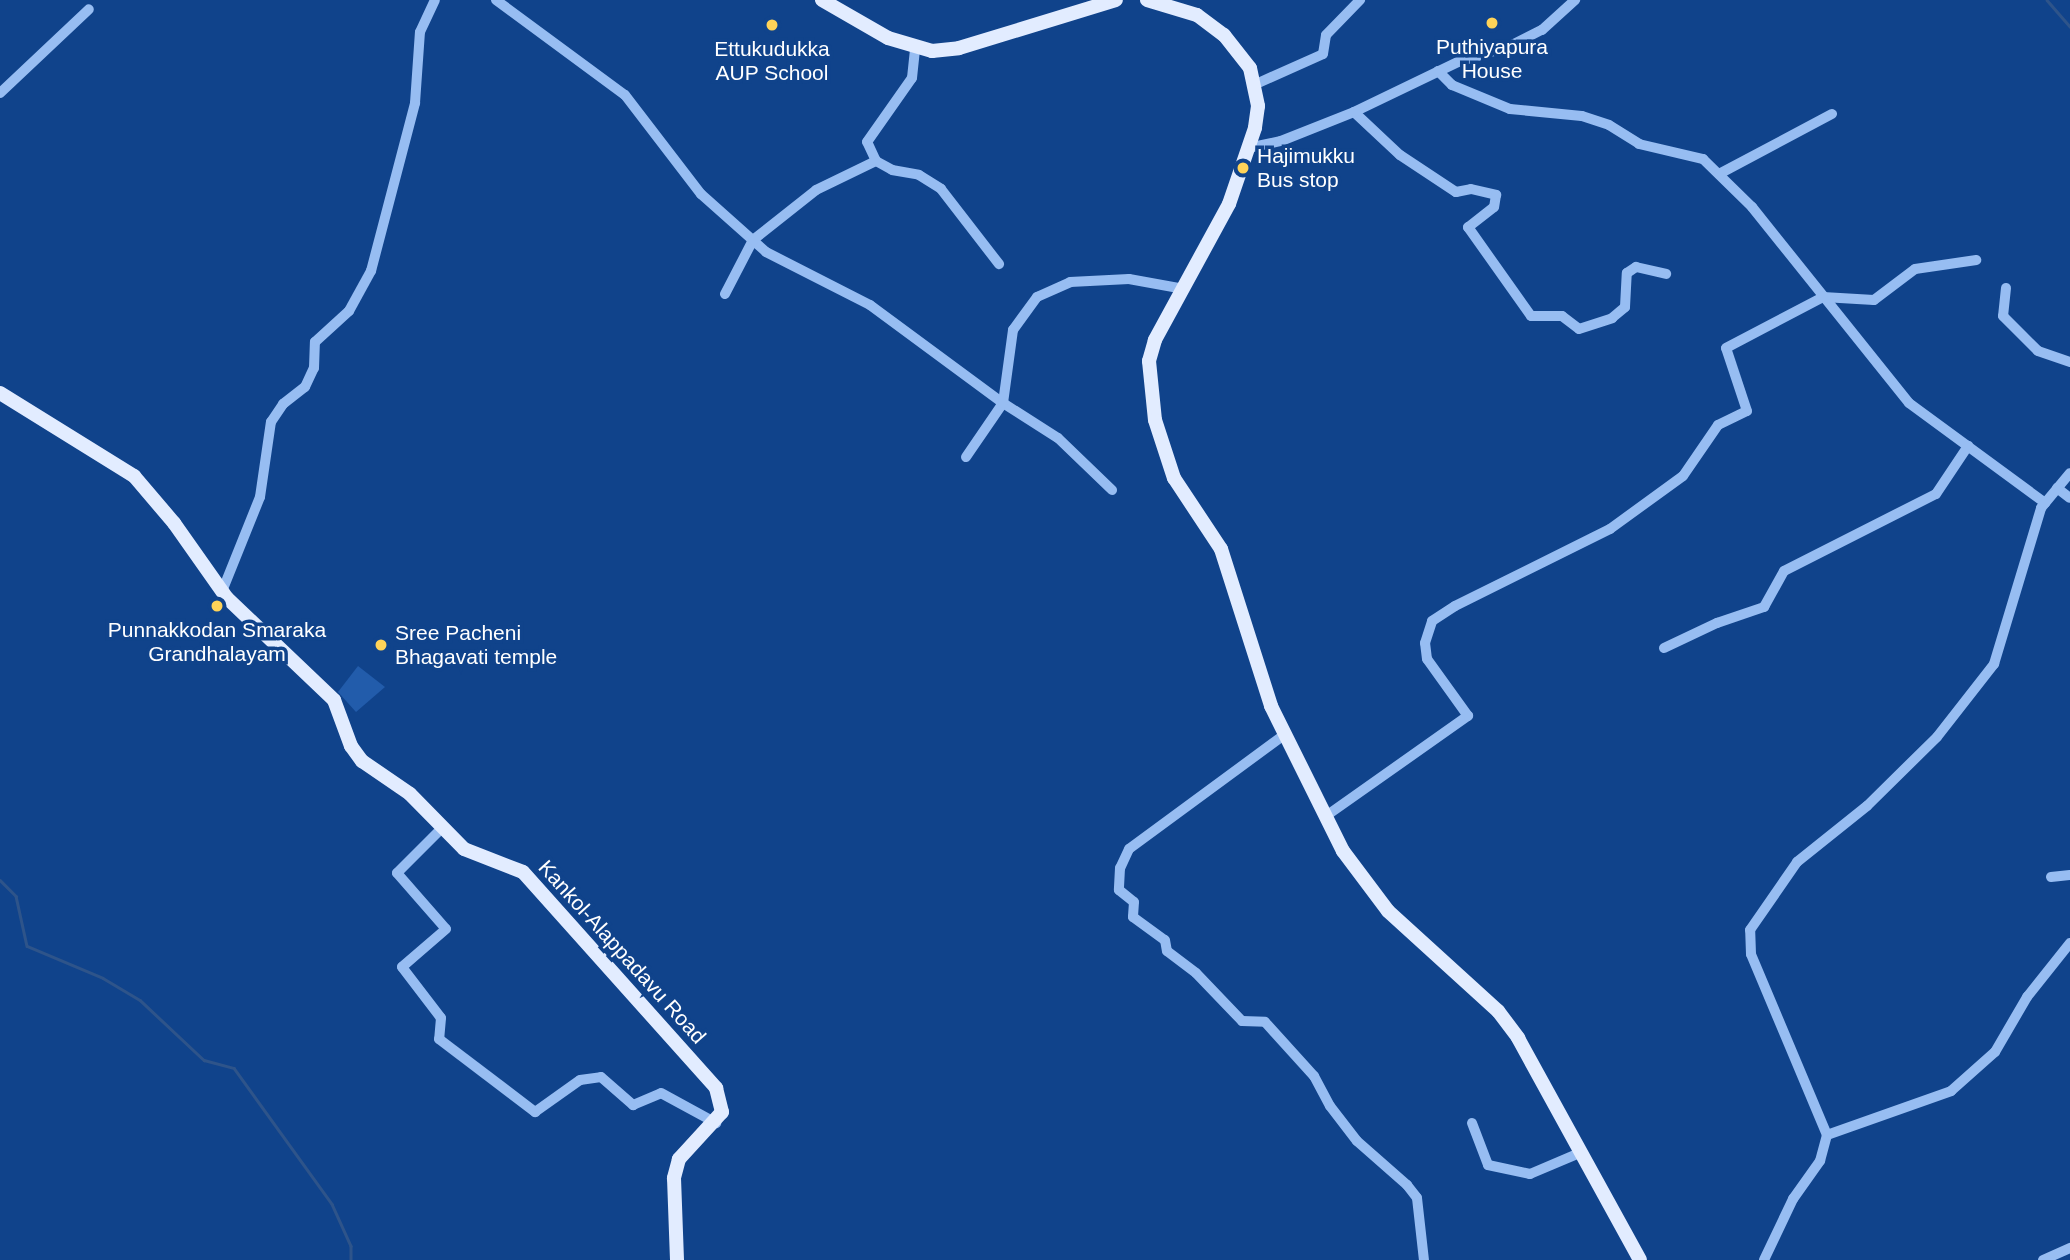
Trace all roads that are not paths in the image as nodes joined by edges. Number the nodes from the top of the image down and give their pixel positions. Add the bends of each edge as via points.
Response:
1 (435, 0) edge
2 (496, 0) edge
3 (822, 0) edge
4 (1116, 0) edge
5 (1147, 0) edge
6 (1360, 0) edge
7 (1575, 0) edge
8 (89, 9) dead end
9 (915, 47) junction
10 (1438, 71) junction
11 (1256, 84) junction
12 (0, 93) edge
13 (1354, 112) junction
14 (1832, 114) dead end
15 (1248, 148) junction
16 (876, 161) junction
17 (1719, 174) junction
18 (753, 240) junction
19 (1976, 260) dead end
20 (999, 264) dead end
21 (1666, 274) dead end
22 (2006, 288) dead end
23 (1184, 289) junction
24 (725, 294) dead end
25 (1823, 297) junction
26 (2070, 362) edge
27 (0, 393) edge
28 (1003, 404) junction
29 (1968, 446) junction
30 (966, 457) dead end
31 (2070, 473) edge
32 (2057, 488) junction
33 (1111, 490) dead end
34 (2070, 498) edge
35 (2045, 503) junction
36 (223, 589) junction
37 (1664, 648) dead end
38 (1284, 735) junction
39 (1325, 816) junction
40 (443, 827) junction
41 (2070, 875) edge
42 (2051, 877) dead end
43 (2070, 943) edge
44 (716, 1123) junction
45 (1472, 1123) dead end
46 (1828, 1135) junction
47 (1582, 1152) junction
48 (2070, 1248) edge
49 (677, 1260) edge
50 (1424, 1260) edge
51 (1640, 1260) edge
52 (1766, 1260) edge
53 (2043, 1260) edge

1 - 36 street via 422,25 415,103 371,271 349,311 315,342 314,368 305,387 283,404 271,422 260,497
2 - 18 street via 625,96 701,194
3 - 9 main road via 864,26
4 - 9 main road via 959,48 932,51
5 - 11 main road via 1197,15 1224,35 1250,68
6 - 11 street via 1325,35 1323,54
7 - 10 street via 1528,37
8 - 12 street
9 - 16 street via 912,79 866,142
10 - 13 street
10 - 17 street via 1452,85 1510,109 1603,122 1639,144 1703,159
11 - 15 main road via 1258,106
13 - 15 street
13 - 21 street via 1400,155 1414,160 1456,192 1471,189 1496,195 1494,207 1468,227 1531,316 1562,316 1579,329 1612,318 1625,307 1627,273 1636,267
14 - 17 street
15 - 23 main road via 1229,204
16 - 18 street via 816,190
16 - 20 street via 892,170 919,175 941,190
17 - 25 street via 1752,207
18 - 24 street
18 - 28 street via 766,252 870,305
19 - 25 street via 1915,269 1874,300
22 - 26 street via 2003,316 2038,351
23 - 28 street via 1129,279 1105,280 1070,282 1037,297 1013,330
23 - 38 main road via 1155,340 1149,361 1155,420 1185,500 1221,549 1255,668
25 - 29 street via 1909,403
25 - 39 street via 1726,348 1747,411 1718,425 1684,476 1610,528 1432,621 1425,643 1427,659 1468,716
27 - 36 main road, Kankol-Alappadavu Road via 134,476
28 - 30 street
28 - 33 street via 1058,438
29 - 35 street
29 - 37 street via 1936,494 1784,571 1764,607
31 - 32 street
32 - 34 street
32 - 35 street
35 - 46 street via 1994,664 1937,737 1867,806 1797,862 1750,930 1751,954
36 - 40 main road, Kankol-Alappadavu Road via 245,617 334,701 351,746 362,761 410,794
38 - 39 main road
38 - 50 street via 1129,849 1120,868 1119,890 1134,902 1133,917 1165,940 1167,951 1196,973 1242,1021 1265,1022 1314,1076 1357,1141 1407,1185 1416,1198
39 - 47 main road via 1343,851 1388,911 1498,1011
40 - 44 main road, Kankol-Alappadavu Road via 480,858 523,872 561,912 716,1088 723,1101
40 - 44 street via 397,873 446,929 402,967 441,1018 439,1038 535,1112 580,1080 601,1076 633,1105 661,1093
41 - 42 street
43 - 46 street via 2027,998 1995,1052 1951,1091
44 - 49 main road via 679,1159 676,1169 672,1203
45 - 47 street via 1488,1165 1530,1174
46 - 52 street via 1820,1161 1793,1199
47 - 51 main road
48 - 53 street

